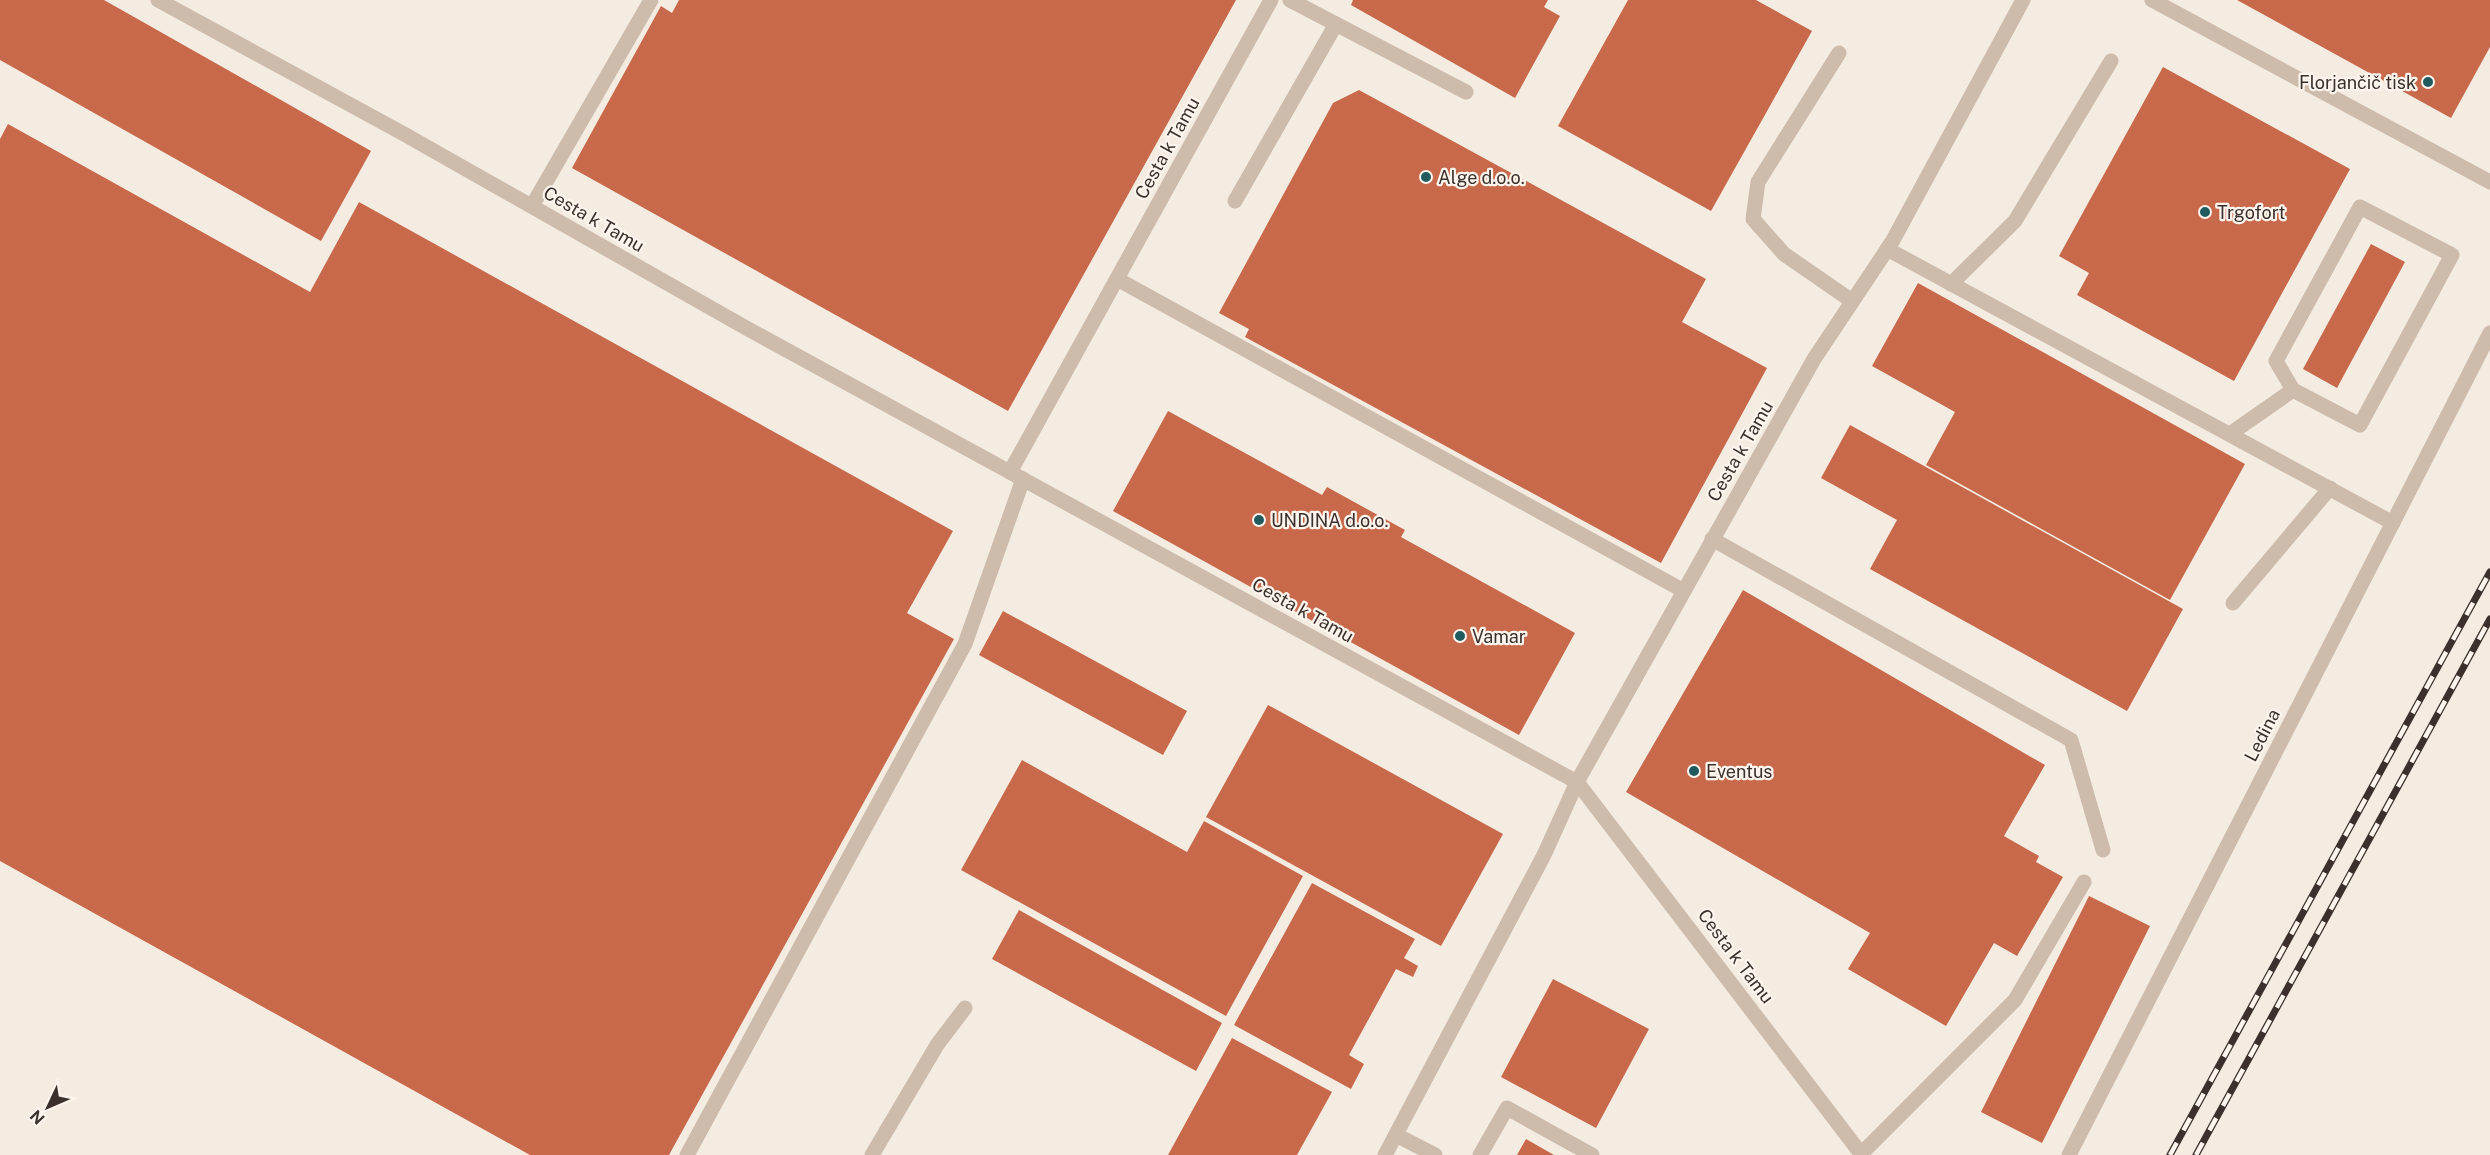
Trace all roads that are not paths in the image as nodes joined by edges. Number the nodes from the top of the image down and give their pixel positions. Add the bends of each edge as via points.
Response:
1 (158, 0) edge
2 (651, 0) edge
3 (1271, 0) edge
4 (1290, 0) edge
5 (2023, 0) edge
6 (2152, 0) edge
7 (1336, 24) junction
8 (1839, 53) dead end
9 (2111, 61) dead end
10 (1466, 92) dead end
11 (2490, 182) edge
12 (1235, 201) dead end
13 (532, 206) junction
14 (1887, 249) junction
15 (1117, 279) junction
16 (1952, 284) junction
17 (1852, 301) junction
18 (2490, 333) edge
19 (2294, 390) junction
20 (2230, 434) junction
21 (1016, 475) junction
22 (2330, 488) junction
23 (2393, 523) junction
24 (1712, 539) junction
25 (1684, 591) junction
26 (2233, 603) dead end
27 (1577, 782) junction
28 (2103, 850) dead end
29 (2084, 882) dead end
30 (965, 1008) dead end
31 (1396, 1135) junction
32 (1862, 1154) edge
33 (687, 1155) edge
34 (872, 1155) edge
35 (1385, 1155) edge
36 (1435, 1155) edge
37 (1480, 1155) edge
38 (1592, 1155) edge
39 (2069, 1155) edge

1 - 13 street, Cesta k Tamu
2 - 13 street
3 - 15 street, Cesta k Tamu
4 - 7 street
5 - 14 street, Cesta k Tamu
6 - 11 street
7 - 10 street
7 - 12 street
8 - 17 street via 1758,182 1753,219 1784,254
9 - 16 street via 2015,221
13 - 21 street, Cesta k Tamu
14 - 16 street
14 - 17 street, Cesta k Tamu
15 - 21 street, Cesta k Tamu
15 - 25 street
16 - 20 street
17 - 24 street, Cesta k Tamu via 1814,359
18 - 23 street, Ledina
19 - 19 street via 2360,425 2452,255 2360,207 2276,361
19 - 20 street
20 - 22 street
21 - 27 street, Cesta k Tamu
21 - 33 street via 965,644
22 - 23 street
22 - 26 street
23 - 39 street, Ledina
24 - 25 street, Cesta k Tamu
24 - 28 street via 2072,740
25 - 27 street, Cesta k Tamu
27 - 31 street, Cesta k Tamu via 1544,855
27 - 32 street, Cesta k Tamu
29 - 32 street via 2015,1000
30 - 34 street via 937,1045
31 - 35 street, Cesta k Tamu
31 - 36 street
37 - 38 street via 1507,1108

